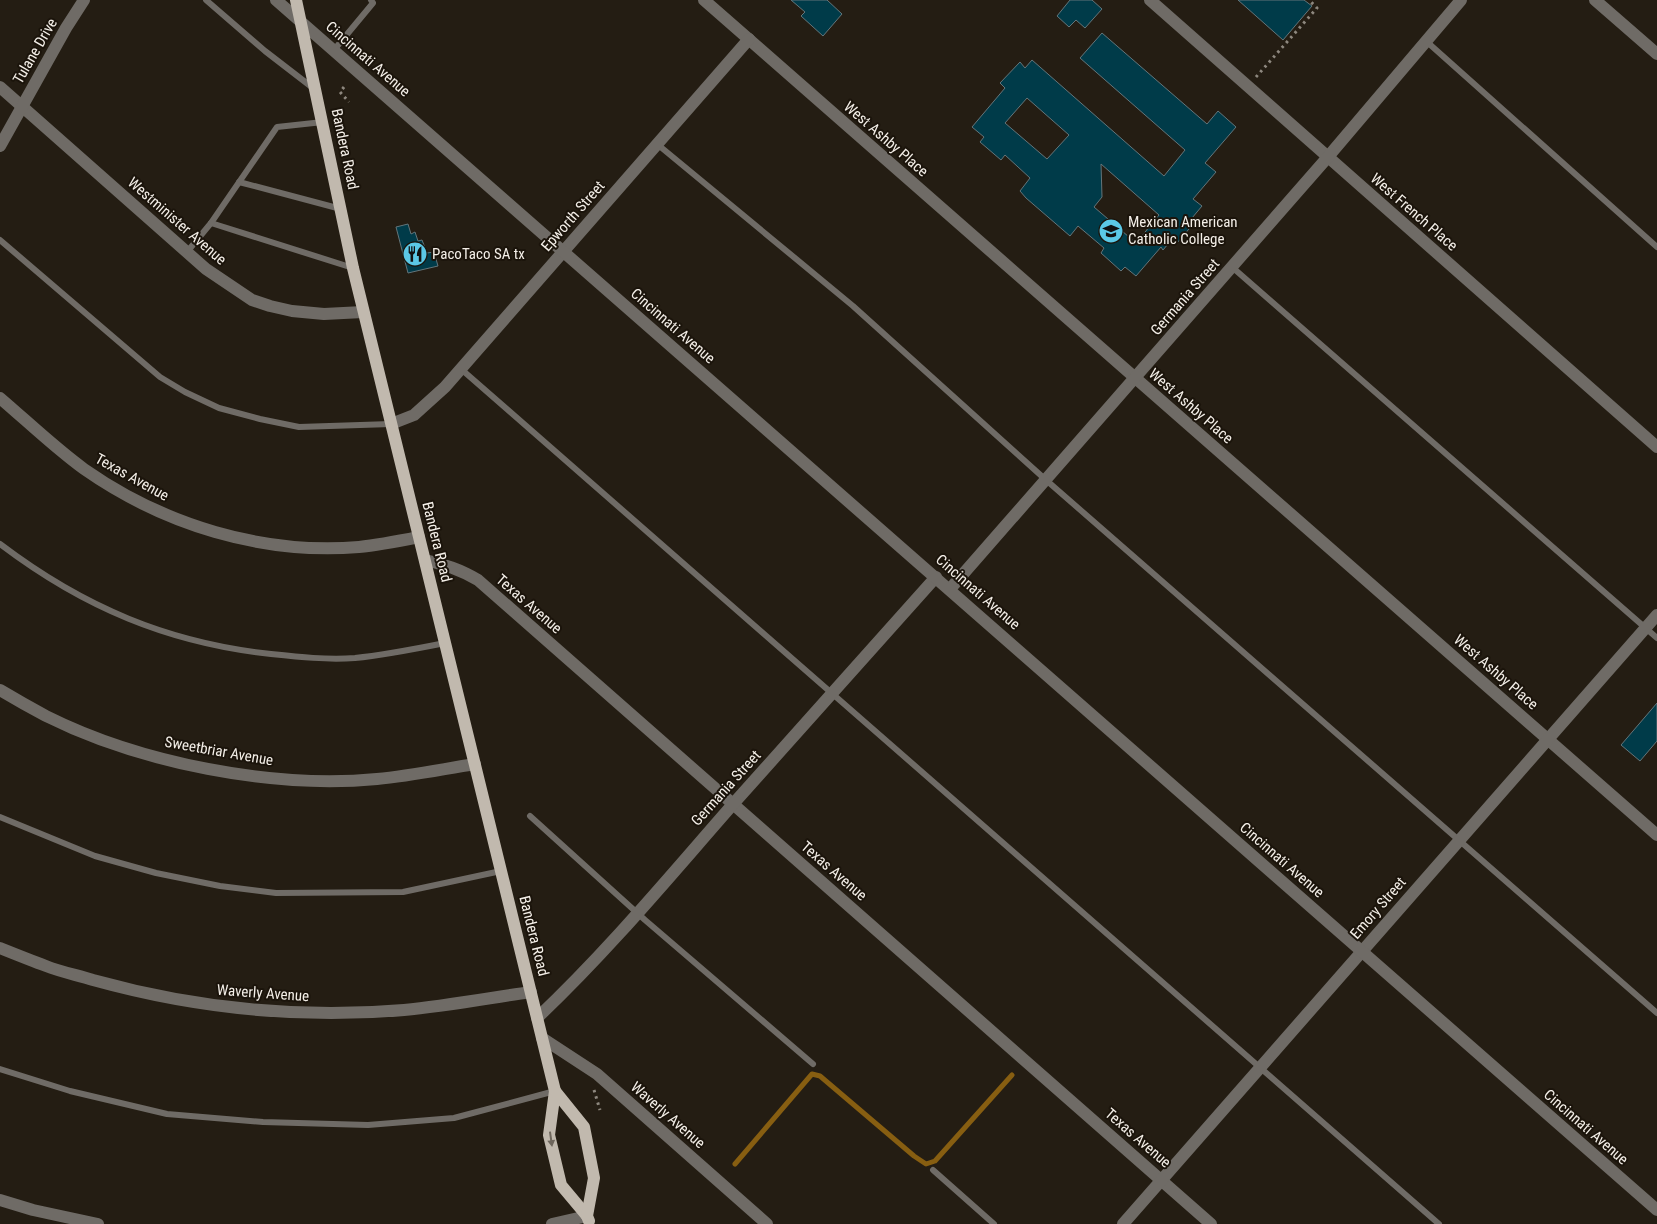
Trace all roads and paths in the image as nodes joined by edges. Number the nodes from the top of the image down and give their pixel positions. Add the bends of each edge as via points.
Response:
1 (84, 0) edge
2 (206, 0) edge
3 (276, 0) edge
4 (296, 0) edge
5 (371, 0) edge
6 (704, 0) edge
7 (1150, 0) edge
8 (1309, 0) edge
9 (1461, 0) edge
10 (1596, 0) edge
11 (301, 21) junction
12 (749, 39) junction
13 (1426, 41) junction
14 (334, 50) junction
15 (1657, 54) edge
16 (0, 87) edge
17 (344, 87) dead end
18 (1247, 87) junction
19 (316, 90) junction
20 (350, 102) dead end
21 (22, 106) junction
22 (322, 122) junction
23 (657, 144) junction
24 (0, 146) edge
25 (1327, 158) junction
26 (239, 182) junction
27 (341, 209) junction
28 (211, 223) junction
29 (0, 240) edge
30 (1657, 246) edge
31 (187, 252) junction
32 (563, 252) junction
33 (1232, 267) junction
34 (353, 268) junction
35 (363, 312) junction
36 (460, 369) junction
37 (1135, 378) junction
38 (0, 398) edge
39 (391, 424) junction
40 (1657, 447) edge
41 (1046, 480) junction
42 (419, 537) junction
43 (0, 544) edge
44 (425, 560) junction
45 (936, 577) junction
46 (950, 589) junction
47 (1657, 615) edge
48 (1646, 628) junction
49 (1657, 638) edge
50 (445, 643) junction
51 (0, 690) edge
52 (832, 695) junction
53 (1548, 740) junction
54 (475, 764) junction
55 (734, 804) junction
56 (530, 816) dead end
57 (0, 817) edge
58 (1657, 835) edge
59 (1459, 840) junction
60 (501, 870) junction
61 (638, 914) junction
62 (0, 948) edge
63 (1361, 952) junction
64 (531, 992) junction
65 (1657, 1013) edge
66 (537, 1018) junction
67 (542, 1038) junction
68 (813, 1064) dead end
69 (1260, 1068) junction
70 (0, 1069) edge
71 (592, 1082) dead end
72 (555, 1091) junction
73 (600, 1110) dead end
74 (933, 1170) dead end
75 (1162, 1181) junction
76 (0, 1200) edge
77 (1657, 1210) edge
78 (588, 1220) edge
79 (98, 1224) edge
80 (552, 1224) edge
81 (767, 1224) edge
82 (994, 1224) edge
83 (1124, 1224) edge
84 (1211, 1224) edge
85 (1439, 1224) edge

1 - 21 street, Tulane Drive
2 - 19 lane
3 - 11 street, Cincinnati Avenue
4 - 11 main road, Bandera Road
5 - 14 lane via 373,3
6 - 12 street, West Ashby Place
7 - 18 street, West French Place
8 - 18 path via 1318,8
9 - 13 street, Germania Street
10 - 15 street
11 - 14 street, Cincinnati Avenue
11 - 19 main road, Bandera Road
12 - 23 street, Epworth Street
12 - 37 street, West Ashby Place
13 - 25 street, Germania Street
13 - 30 lane
14 - 32 street, Cincinnati Avenue
16 - 21 street, Westminister Avenue
17 - 20 path via 340,92
18 - 25 street, West French Place
19 - 22 main road, Bandera Road
21 - 24 street, Tulane Drive
21 - 31 street, Westminister Avenue
22 - 26 lane via 277,127
22 - 27 main road, Bandera Road
23 - 32 street, Epworth Street
23 - 41 lane via 853,306
25 - 33 street, Germania Street
25 - 40 street, West French Place
26 - 27 lane
26 - 28 lane
27 - 34 main road, Bandera Road
28 - 31 lane
28 - 34 lane
29 - 39 lane via 160,377 185,392 219,408 299,427
31 - 35 street, Westminister Avenue via 252,300 292,311 324,314
32 - 36 street, Epworth Street
32 - 45 street, Cincinnati Avenue
33 - 37 street, Germania Street
33 - 48 lane
34 - 35 main road, Bandera Road
35 - 39 main road, Bandera Road
36 - 39 street, Epworth Street via 424,408
36 - 52 lane
37 - 41 street, Germania Street
37 - 53 street, West Ashby Place
38 - 42 street, Texas Avenue via 82,468 117,490 153,509 231,537 312,548 360,547
39 - 42 main road, Bandera Road
41 - 46 street, Germania Street
41 - 59 lane
42 - 44 main road, Bandera Road
43 - 50 lane via 71,592 142,625 194,642 236,651 311,658 354,658
44 - 50 main road, Bandera Road
44 - 55 street, Texas Avenue via 448,565 478,580
45 - 46 street, Cincinnati Avenue
45 - 52 street, Germania Street
46 - 63 street, Cincinnati Avenue
47 - 48 street, Emory Street
48 - 49 lane
48 - 53 street, Emory Street
50 - 54 main road, Bandera Road
51 - 54 street, Sweetbriar Avenue via 48,716 110,742 175,762 242,775 309,781 377,779
52 - 55 street, Germania Street
52 - 69 lane
53 - 58 street, West Ashby Place
53 - 59 street, Emory Street
54 - 60 main road, Bandera Road
55 - 61 street, Germania Street
55 - 75 street, Texas Avenue
56 - 61 lane
57 - 60 lane via 95,856 156,873 220,886 276,892 403,892
59 - 63 street, Emory Street
59 - 65 lane
60 - 64 main road, Bandera Road
61 - 66 street, Germania Street
61 - 68 lane
62 - 64 street, Waverly Avenue via 47,967 134,991 223,1007 351,1013 405,1010
63 - 69 street, Emory Street
63 - 77 street, Cincinnati Avenue
64 - 66 main road, Bandera Road
66 - 67 main road, Bandera Road
67 - 72 main road, Bandera Road
67 - 81 street, Waverly Avenue via 597,1074
69 - 75 street, Emory Street
69 - 85 lane
70 - 72 lane via 70,1091 167,1114 263,1122 368,1125 454,1118
71 - 73 path
72 -> 78 main road, Bandera Road via 549,1135 561,1185
72 - 78 main road, Bandera Road via 584,1127 594,1178
74 - 82 lane
75 - 83 street, Emory Street
75 - 84 street, Texas Avenue
76 - 79 street
78 - 80 street

